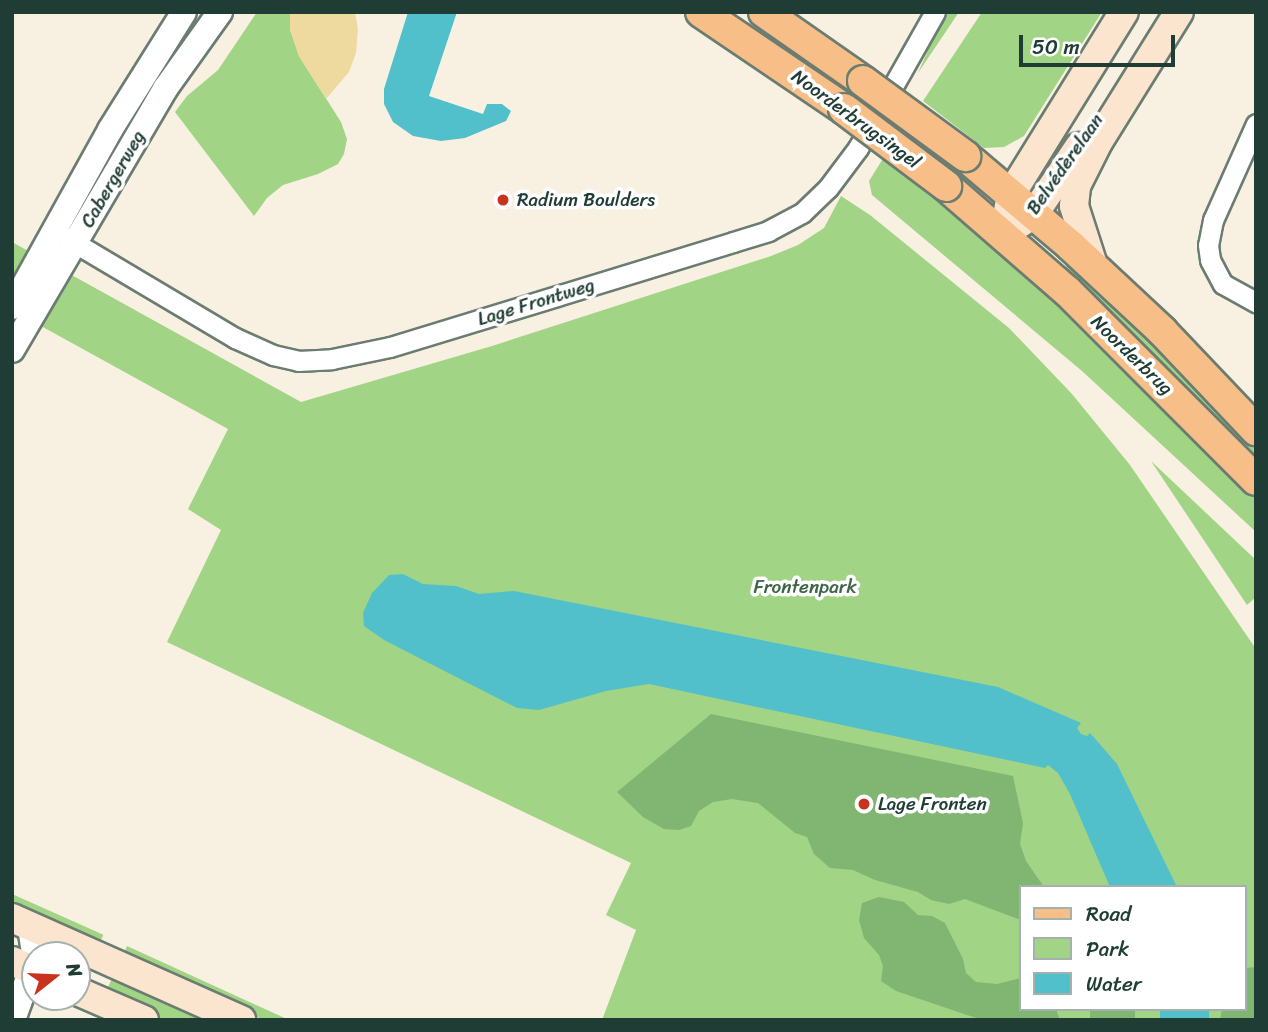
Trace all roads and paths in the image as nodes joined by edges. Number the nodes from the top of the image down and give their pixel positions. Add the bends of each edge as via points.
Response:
1 (184, 12) edge
2 (220, 12) edge
3 (701, 12) edge
4 (764, 12) edge
5 (935, 12) edge
6 (1124, 12) edge
7 (1163, 12) edge
8 (1179, 12) edge
9 (1256, 124) edge
10 (1011, 194) junction
11 (1034, 214) junction
12 (54, 230) junction
13 (1004, 234) junction
14 (76, 244) junction
15 (1094, 268) junction
16 (1256, 302) edge
17 (21, 314) edge
18 (12, 350) edge
19 (1256, 430) edge
20 (1256, 480) edge
21 (21, 922) edge
22 (31, 941) edge
23 (21, 990) edge
24 (91, 996) edge
25 (13, 1020) edge
26 (144, 1020) edge
27 (241, 1020) edge

1 - 12 street, Cabergerweg
2 - 14 street, Cabergerweg via 165,89
3 - 13 main road, Noorderbrugsingel, bridge via 844,109
4 - 10 main road, Noorderbrugsingel, bridge
5 - 14 street, Lage Frontweg via 858,148 802,213 733,242 390,347 332,359 298,361 273,355 235,338
6 - 10 main road, Belvédèrelaan
7 - 11 main road, Belvédèrelaan
8 - 15 main road via 1076,186 1074,206
9 - 16 street via 1213,220 1208,246 1223,284
10 - 11 main road, Noorderbrugsingel
10 - 13 main road, Belvédèrelaan
11 - 13 main road, Belvédèrelaan
11 - 15 main road, Noorderbrug
12 - 14 street, Lage Frontweg
12 - 17 street, Cabergerweg
13 - 20 main road, Noorderbrug via 1084,307
14 - 17 street, Cabergerweg via 62,269
15 - 19 main road, Noorderbrug
17 - 18 street, Cabergerweg
21 - 22 street
21 - 27 main road
23 - 25 street
24 - 26 main road

